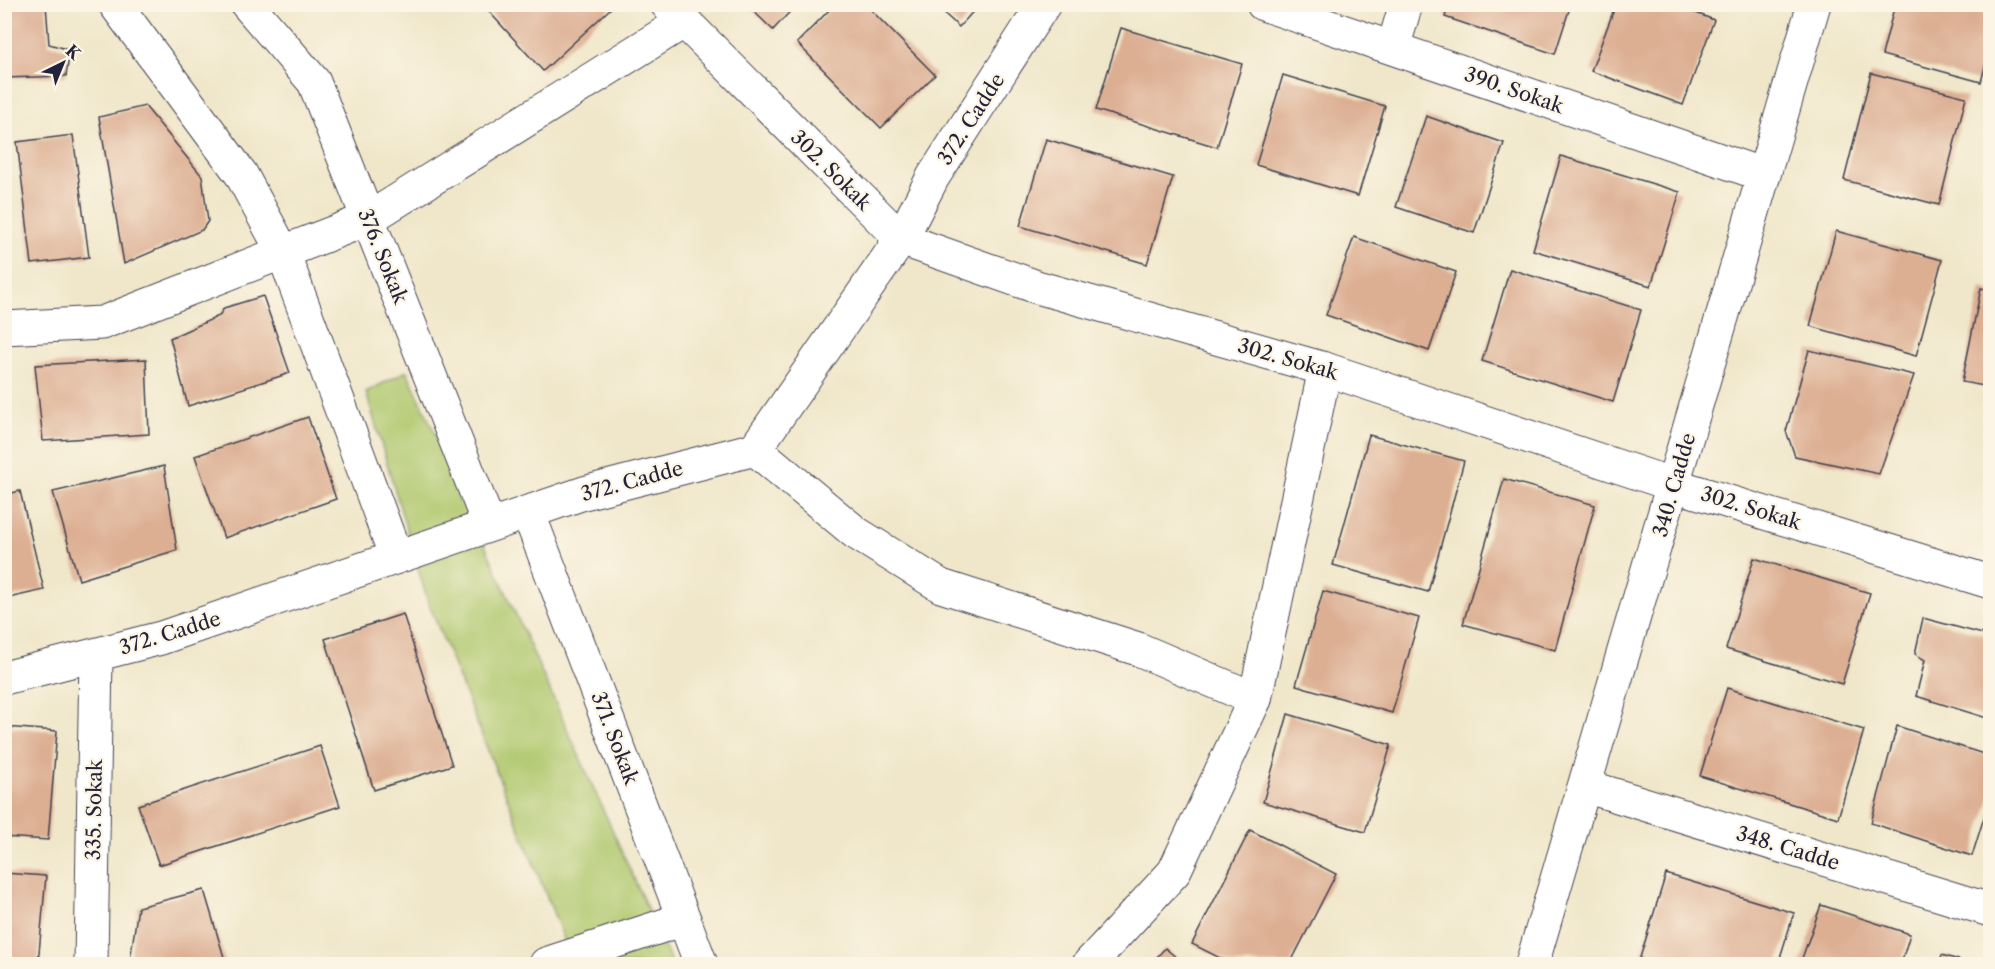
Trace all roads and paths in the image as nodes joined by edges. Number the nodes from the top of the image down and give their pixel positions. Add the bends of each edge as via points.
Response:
1 (115, 4) edge
2 (247, 4) edge
3 (1044, 4) edge
4 (1263, 4) edge
5 (1406, 4) edge
6 (1814, 4) edge
7 (675, 13) edge
8 (1392, 48) junction
9 (1764, 175) junction
10 (368, 219) junction
11 (901, 239) junction
12 (283, 252) junction
13 (4, 328) edge
14 (1325, 369) junction
15 (755, 449) junction
16 (1674, 484) junction
17 (528, 512) junction
18 (489, 525) junction
19 (396, 557) junction
20 (1990, 582) edge
21 (96, 655) junction
22 (4, 678) edge
23 (1255, 699) junction
24 (1585, 786) junction
25 (1990, 910) edge
26 (684, 920) junction
27 (91, 964) edge
28 (546, 964) edge
29 (701, 964) edge
30 (1089, 964) edge
31 (1532, 964) edge

1 - 12 street via 242,174
2 - 10 street, 376. Sokak via 314,82
3 - 11 street, 372. Cadde via 933,177
4 - 8 street, 390. Sokak
5 - 8 street
6 - 9 street, 340. Cadde
7 - 10 street
7 - 11 street, 302. Sokak
8 - 9 street, 390. Sokak
9 - 16 street, 340. Cadde
10 - 12 street
10 - 18 street, 376. Sokak
11 - 14 street, 302. Sokak via 1037,287
11 - 15 street, 372. Cadde
12 - 13 street via 102,323
12 - 19 street
14 - 16 street, 302. Sokak
14 - 23 street
15 - 17 street, 372. Cadde via 584,493
15 - 23 street via 856,533 941,586 1138,649
16 - 20 street, 302. Sokak
16 - 24 street, 340. Cadde
17 - 18 street, 372. Cadde
17 - 26 street, 371. Sokak
18 - 19 street, 372. Cadde
19 - 21 street, 372. Cadde via 160,638
21 - 22 street, 372. Cadde
21 - 27 street, 335. Sokak
23 - 30 street via 1174,872
24 - 25 street, 348. Cadde
24 - 31 street, 340. Cadde
26 - 28 street
26 - 29 street, 371. Sokak

